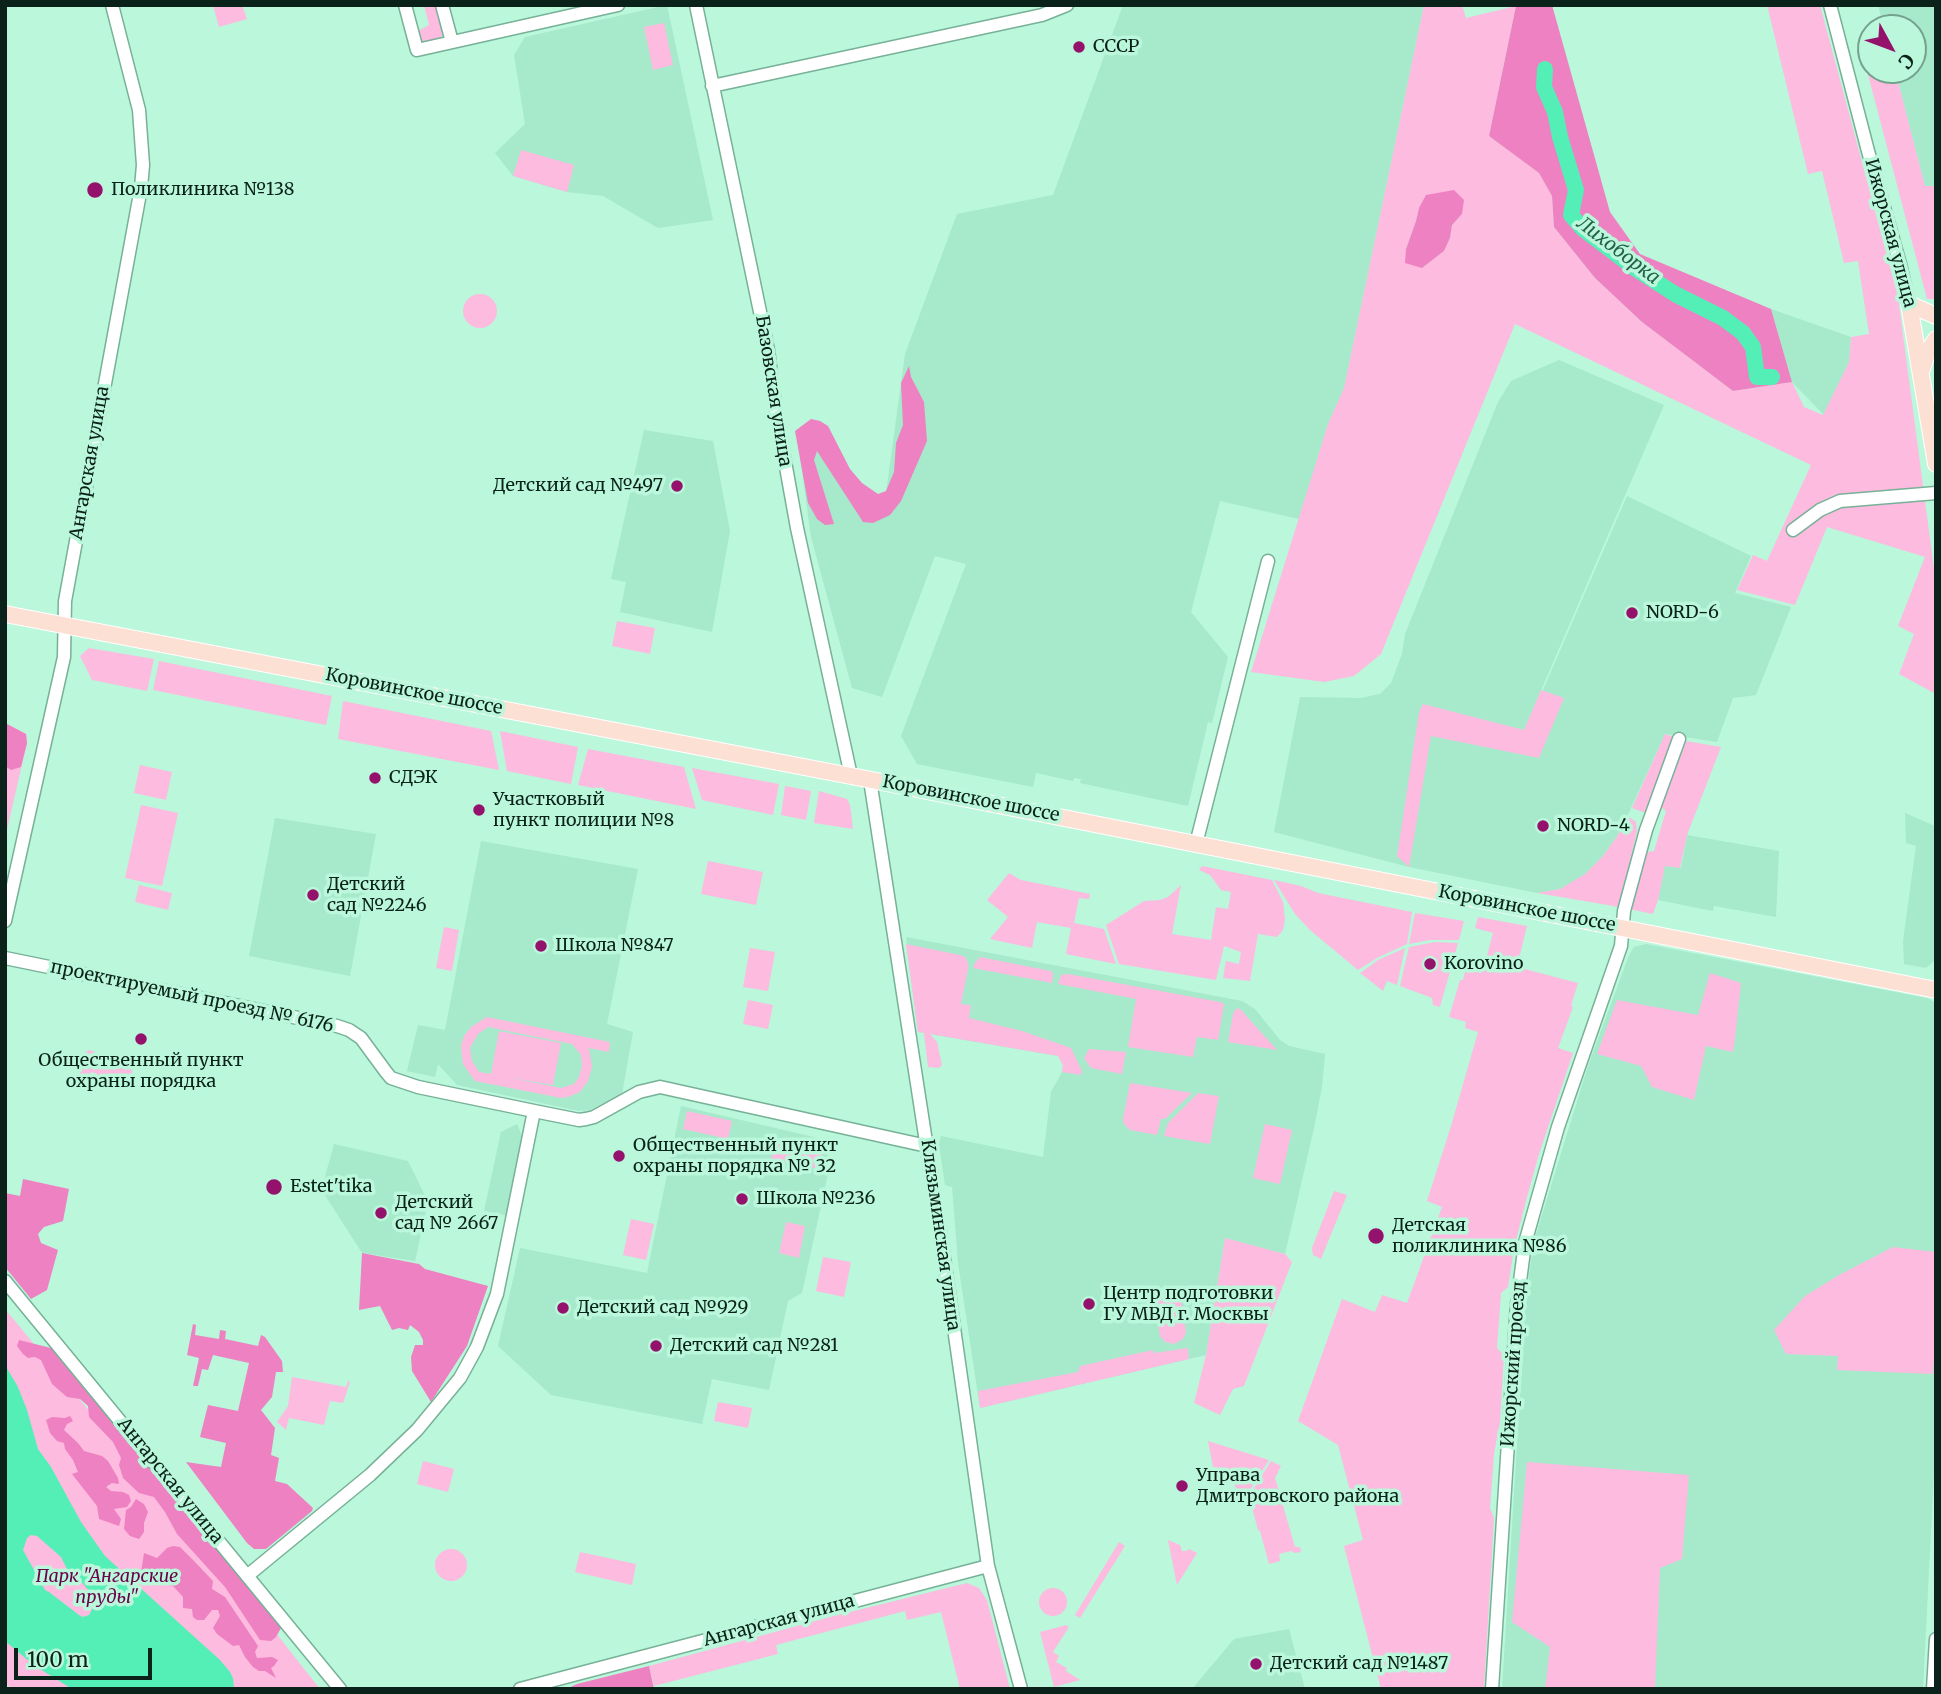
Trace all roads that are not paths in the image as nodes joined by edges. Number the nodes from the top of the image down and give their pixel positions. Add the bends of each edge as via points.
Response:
1 (112, 5) edge
2 (405, 5) edge
3 (442, 5) edge
4 (618, 5) edge
5 (696, 5) edge
6 (1067, 5) edge
7 (1830, 5) edge
8 (452, 42) junction
9 (712, 86) junction
10 (1909, 304) junction
11 (1936, 316) edge
12 (1936, 339) edge
13 (1921, 375) junction
14 (1936, 464) edge
15 (1936, 493) edge
16 (1793, 530) dead end
17 (1268, 561) dead end
18 (5, 614) edge
19 (64, 625) junction
20 (1679, 739) dead end
21 (851, 776) junction
22 (870, 779) junction
23 (1196, 844) junction
24 (5, 921) edge
25 (1623, 928) junction
26 (5, 958) edge
27 (1936, 990) edge
28 (534, 1111) junction
29 (927, 1146) junction
30 (5, 1281) edge
31 (988, 1566) junction
32 (247, 1576) junction
33 (1936, 1639) edge
34 (571, 1676) junction
35 (339, 1686) edge
36 (520, 1689) edge
37 (548, 1689) edge
38 (1021, 1689) edge
39 (1492, 1689) edge
40 (1933, 1689) edge

1 - 19 street, Ангарская улица via 139,110 144,165
2 - 8 street via 417,50
3 - 8 street
4 - 8 street
5 - 9 street, Базовская улица
6 - 9 street via 1042,15
7 - 10 street, Ижорская улица
9 - 21 street, Базовская улица via 768,350 797,528
10 - 11 main road
10 - 13 main road, Ижорская улица
12 - 13 main road
13 - 14 main road, Ижорская улица
15 - 16 street via 1840,502
17 - 23 street
18 - 19 main road, Коровинское шоссе
19 - 21 main road, Коровинское шоссе
19 - 24 street, Ангарская улица via 64,657
20 - 25 street, Ижорский проезд via 1646,830
21 - 22 main road, Коровинское шоссе
22 - 23 main road, Коровинское шоссе
22 - 29 street, Клязьминская улица
23 - 25 main road, Коровинское шоссе
25 - 27 main road, Коровинское шоссе
25 - 39 street, Ижорский проезд via 1525,1243
26 - 28 street, проектируемый проезд № 6176 via 337,1026 361,1038 386,1072 400,1081
28 - 29 street, проектируемый проезд № 6176 via 586,1119 639,1092 660,1087
28 - 32 street via 497,1294 460,1378 417,1430 370,1475
29 - 31 street, Клязьминская улица
30 - 32 street, Ангарская улица
31 - 34 street, Ангарская улица
31 - 38 street, Клязьминская улица
32 - 35 street, Ангарская улица
33 - 40 street
34 - 36 street, Ангарская улица
34 - 37 street, Ангарская улица

